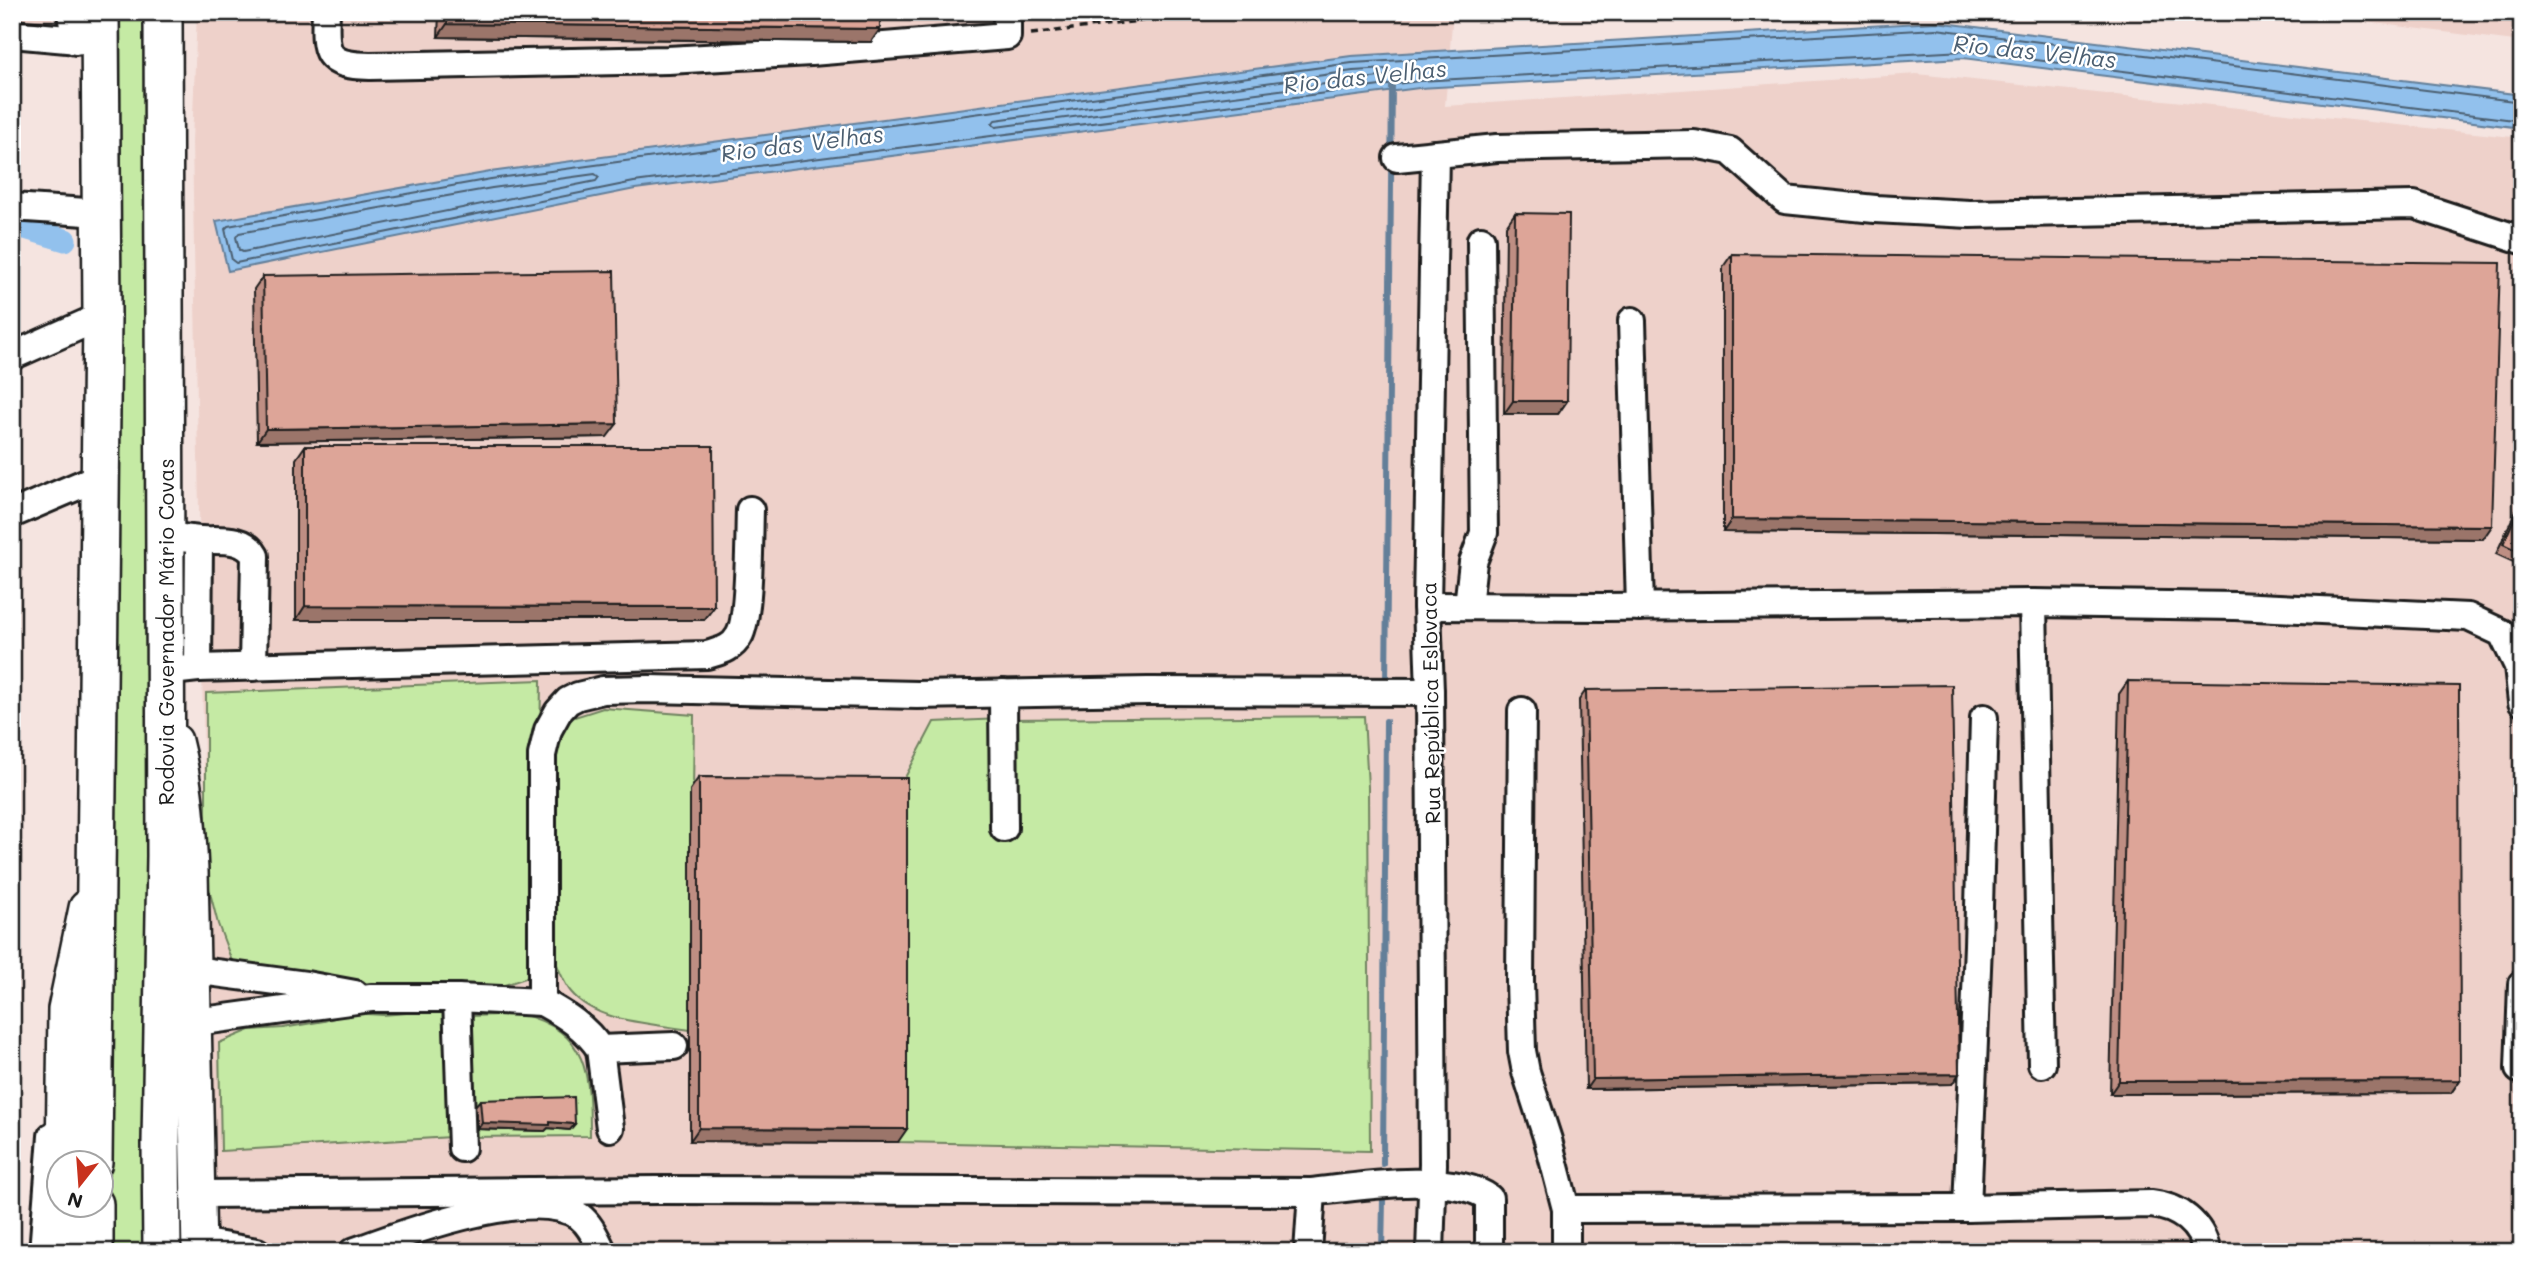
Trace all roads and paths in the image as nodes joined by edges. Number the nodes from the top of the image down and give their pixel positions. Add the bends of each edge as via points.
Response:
1 (71, 12) edge
2 (163, 12) edge
3 (326, 12) edge
4 (1213, 12) edge
5 (1007, 24) edge
6 (92, 32) edge
7 (12, 34) edge
8 (1435, 154) junction
9 (1397, 158) dead end
10 (12, 206) edge
11 (101, 213) junction
12 (1481, 240) dead end
13 (2522, 240) edge
14 (102, 316) junction
15 (1632, 321) dead end
16 (12, 356) edge
17 (101, 476) junction
18 (750, 510) dead end
19 (12, 514) edge
20 (182, 538) junction
21 (2033, 603) junction
22 (1427, 606) junction
23 (1468, 606) junction
24 (1640, 607) junction
25 (253, 667) junction
26 (175, 680) junction
27 (1430, 692) junction
28 (1003, 694) junction
29 (2522, 702) edge
30 (1522, 711) dead end
31 (1984, 718) dead end
32 (1004, 828) dead end
33 (98, 855) junction
34 (193, 970) junction
35 (2522, 985) edge
36 (371, 998) junction
37 (457, 998) junction
38 (542, 1002) junction
39 (65, 1009) junction
40 (196, 1022) junction
41 (674, 1046) dead end
42 (600, 1049) junction
43 (2042, 1065) dead end
44 (2519, 1069) dead end
45 (610, 1128) dead end
46 (63, 1148) edge
47 (93, 1148) edge
48 (462, 1148) dead end
49 (1433, 1184) junction
50 (1311, 1192) junction
51 (198, 1194) junction
52 (1967, 1208) junction
53 (1566, 1209) junction
54 (63, 1218) edge
55 (94, 1218) edge
56 (199, 1247) edge
57 (43, 1252) edge
58 (62, 1252) edge
59 (94, 1252) edge
60 (162, 1252) edge
61 (257, 1252) edge
62 (353, 1252) edge
63 (603, 1252) edge
64 (1307, 1252) edge
65 (1430, 1252) edge
66 (1489, 1252) edge
67 (1566, 1252) edge
68 (2207, 1252) edge

1 - 6 street
2 - 20 highway, Rodovia Governador Mário Covas
3 - 5 street via 324,42 333,58 347,65 370,66 811,52
4 - 5 path
6 - 7 street
6 - 11 highway
8 - 9 street
8 - 13 street via 1497,148 1694,144 1730,151 1785,200 1970,214 2414,205
8 - 22 street, Rua República Eslovaca
10 - 11 street
11 - 14 highway
12 - 23 street via 1484,533 1473,562
14 - 16 street
14 - 17 highway
15 - 24 street
17 - 19 street
17 - 33 highway
18 - 25 street via 745,618 740,636 727,650 707,655
20 - 25 street via 240,542 255,556
20 - 26 highway, Rodovia Governador Mário Covas
21 - 24 street
21 - 29 street via 2468,617 2502,633 2518,666
21 - 43 street
22 - 23 street
22 - 27 street, Rua República Eslovaca
23 - 24 street
25 - 26 street
26 - 34 main road via 188,812
26 - 60 highway, Rodovia Governador Mário Covas via 166,856
27 - 28 street
27 - 49 street, Rua República Eslovaca
28 - 32 street
28 - 38 street via 649,689 603,691 568,701 548,730 542,755
30 - 53 street via 1522,1051
31 - 52 street
33 - 39 main road
33 - 47 highway
34 - 36 street
34 - 40 main road
35 - 44 street
36 - 37 street
36 - 40 street
37 - 38 street
37 - 48 street
38 - 42 street via 568,1015
39 - 46 main road
39 - 57 street
40 - 51 main road
41 - 42 street
42 - 45 street
49 - 50 street
49 - 65 street, Rua República Eslovaca
49 - 66 street via 1458,1185 1489,1198
50 - 51 street
50 - 64 street
51 - 56 main road
52 - 53 street
52 - 68 street via 2161,1205 2181,1213 2197,1227
53 - 67 street
54 - 58 main road
55 - 59 highway
56 - 61 street
62 - 63 street via 435,1223 527,1206 565,1210 581,1217

